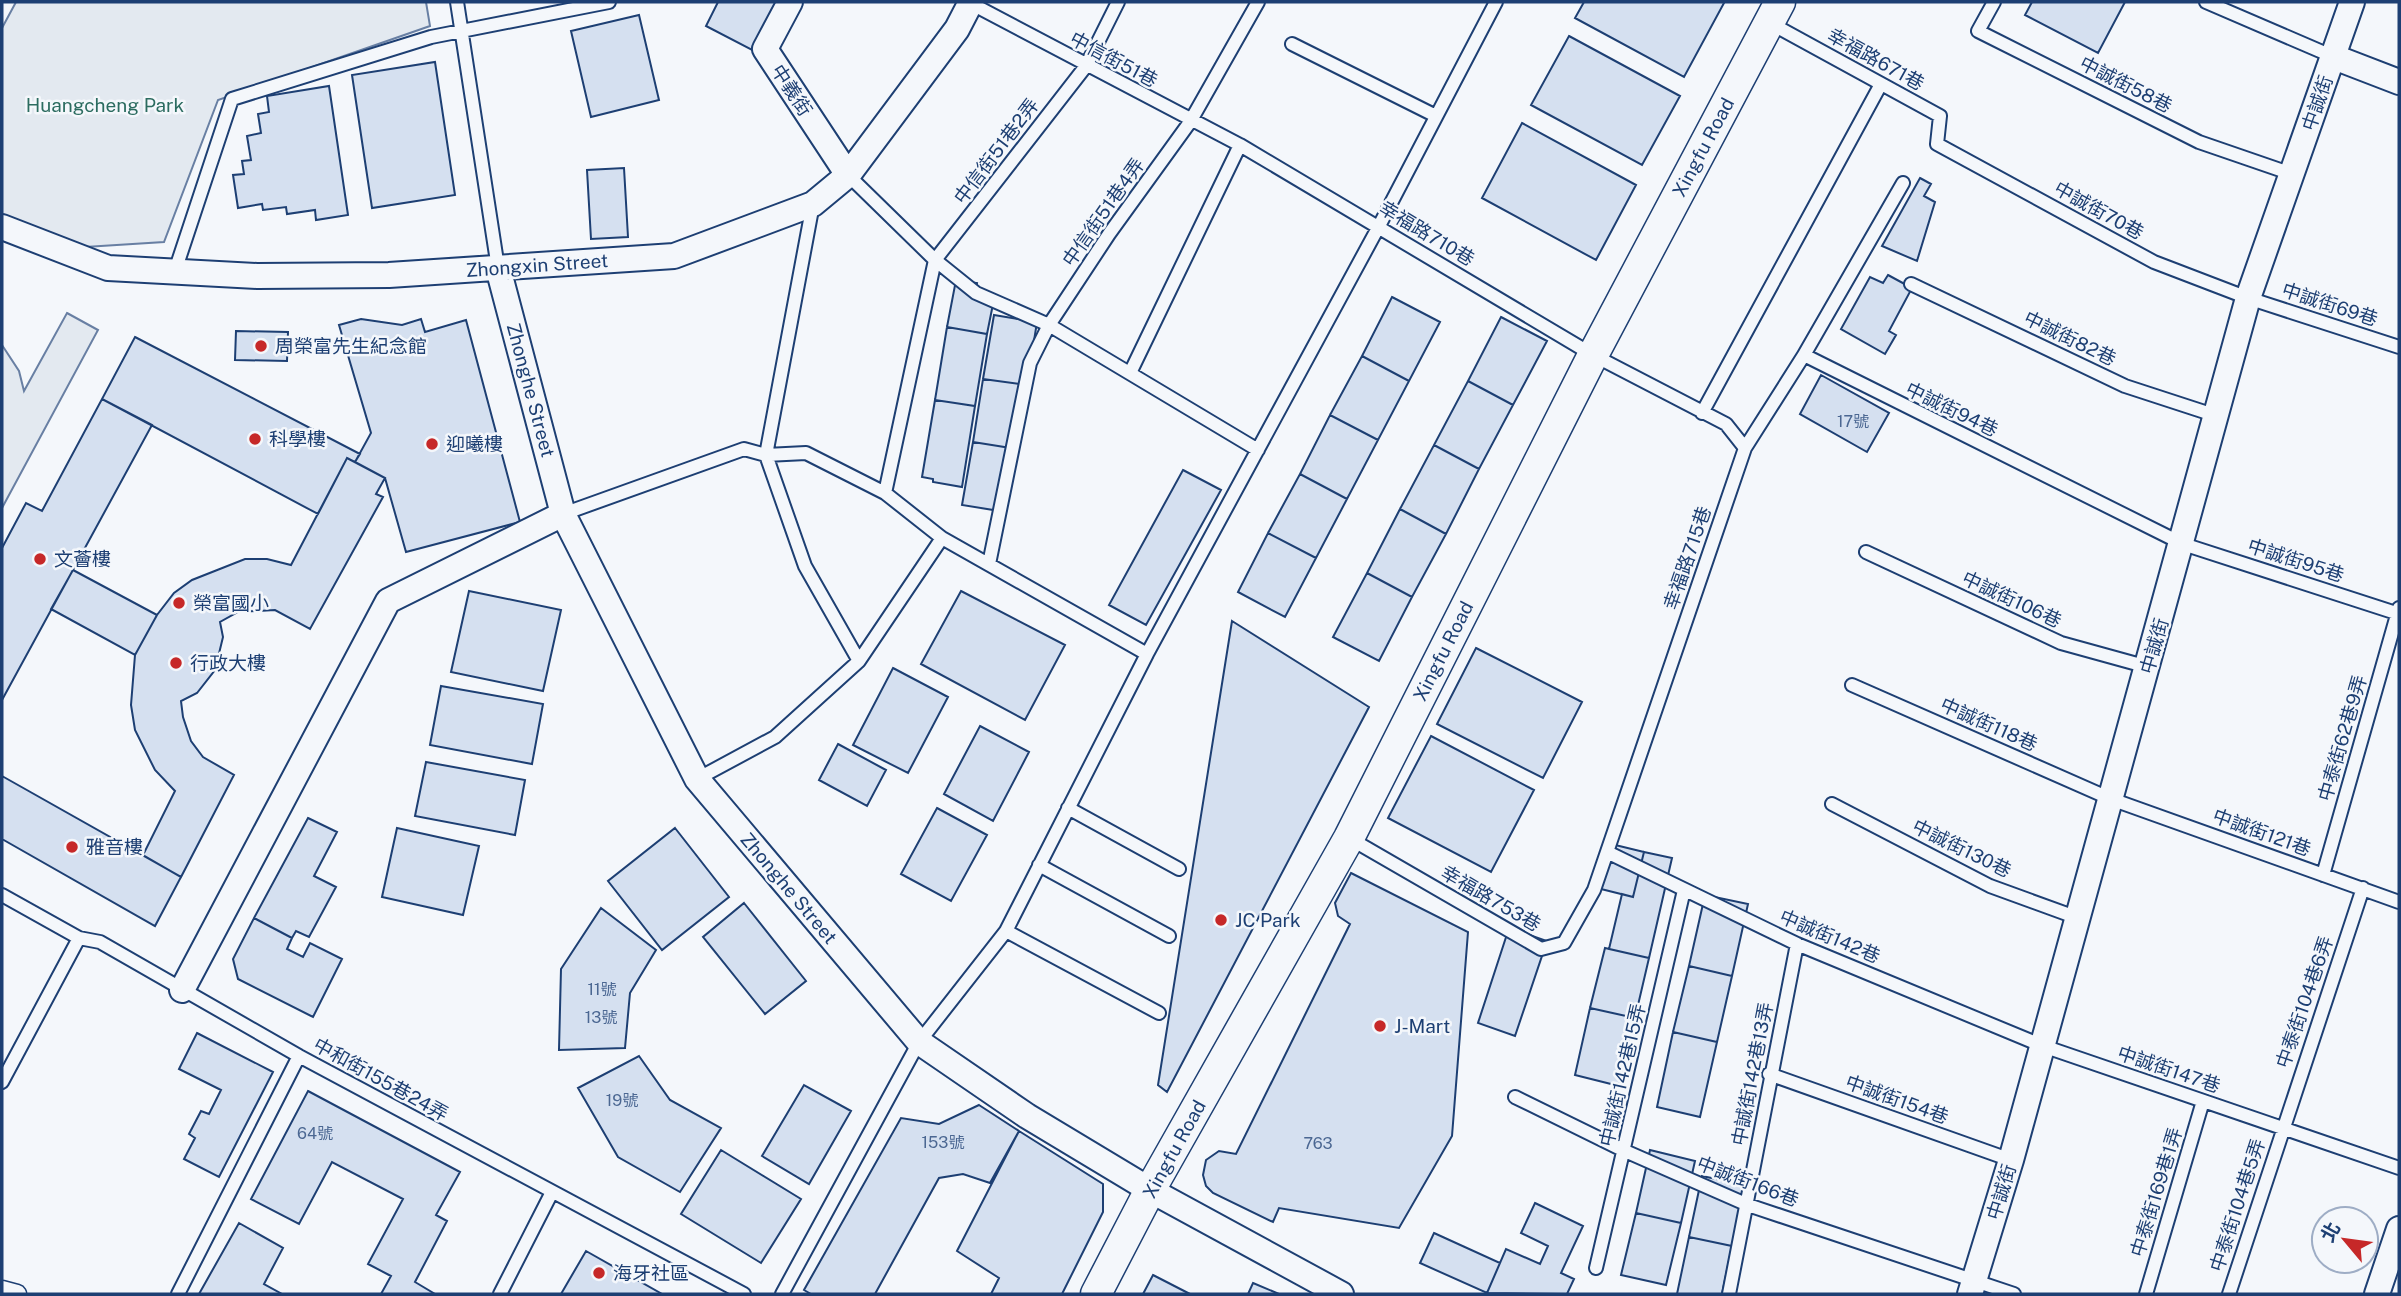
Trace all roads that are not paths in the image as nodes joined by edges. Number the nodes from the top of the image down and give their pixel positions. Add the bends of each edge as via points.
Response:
1 (457, 2) edge
2 (609, 2) edge
3 (790, 2) edge
4 (970, 2) edge
5 (1118, 2) edge
6 (1258, 2) edge
7 (1496, 2) edge
8 (1994, 2) edge
9 (2206, 2) edge
10 (2352, 2) edge
11 (1775, 12) edge
12 (461, 33) junction
13 (1292, 44) dead end
14 (2334, 57) junction
15 (1086, 66) junction
16 (2399, 82) edge
17 (1881, 85) junction
18 (1436, 116) junction
19 (1190, 122) junction
20 (1937, 144) joint
21 (1240, 145) junction
22 (2292, 174) junction
23 (848, 175) junction
24 (1903, 183) dead end
25 (813, 204) junction
26 (1380, 226) junction
27 (2, 227) edge
28 (935, 260) junction
29 (498, 268) junction
30 (175, 271) junction
31 (1911, 284) dead end
32 (2248, 298) junction
33 (1049, 325) junction
34 (2399, 347) edge
35 (1593, 355) junction
36 (1804, 355) junction
37 (1131, 371) junction
38 (1702, 413) junction
39 (2217, 416) junction
40 (1745, 448) junction
41 (1258, 450) junction
42 (766, 455) junction
43 (885, 493) junction
44 (563, 514) junction
45 (942, 538) junction
46 (2183, 544) junction
47 (1866, 552) dead end
48 (989, 564) junction
49 (2399, 612) edge
50 (1147, 654) junction
51 (859, 661) junction
52 (2148, 667) junction
53 (1852, 685) dead end
54 (697, 779) junction
55 (2111, 799) junction
56 (1832, 804) dead end
57 (1068, 808) junction
58 (1349, 838) junction
59 (1607, 852) junction
60 (1039, 865) junction
61 (1179, 869) dead end
62 (2323, 874) junction
63 (2362, 888) junction
64 (1684, 890) junction
65 (2, 895) edge
66 (2399, 902) edge
67 (2078, 918) junction
68 (1006, 931) junction
69 (1169, 936) dead end
70 (79, 938) junction
71 (1797, 944) junction
72 (182, 990) junction
73 (1159, 1013) dead end
74 (919, 1042) junction
75 (2043, 1046) junction
76 (299, 1056) junction
77 (1769, 1074) junction
78 (2, 1082) edge
79 (1515, 1097) dead end
80 (2203, 1101) junction
81 (2282, 1128) junction
82 (1625, 1151) junction
83 (2011, 1160) junction
84 (2399, 1168) edge
85 (1150, 1190) junction
86 (551, 1194) junction
87 (1748, 1205) junction
88 (2399, 1229) edge
89 (1596, 1268) dead end
90 (1972, 1288) edge
91 (2, 1290) edge
92 (17, 1294) edge
93 (178, 1294) edge
94 (500, 1294) edge
95 (744, 1294) edge
96 (782, 1294) edge
97 (1096, 1294) edge
98 (1341, 1294) edge
99 (1729, 1294) edge
100 (2014, 1294) edge
101 (2146, 1294) edge
102 (2229, 1294) edge
103 (2378, 1294) edge

1 - 12 lane
2 - 12 lane
3 - 23 street, 中義街 via 765,49
4 - 15 lane, 中信街51巷
4 - 23 street, Zhongxin Street via 957,29
5 - 15 lane, 中信街51巷2弄
6 - 19 lane, 中信街51巷4弄
7 - 18 lane
8 - 22 lane, 中誠街58巷 via 1978,31 2199,142
9 - 14 lane
10 - 14 street, 中誠街
11 - 17 lane, 幸福路671巷
11 - 35 street, Xingfu Road
12 - 29 lane
12 - 30 lane via 430,37 232,99
13 - 18 lane
14 - 16 street
14 - 22 street, 中誠街
15 - 19 lane, 中信街51巷
15 - 28 lane, 中信街51巷2弄
17 - 20 lane, 幸福路671巷 via 1940,116
17 - 38 lane
18 - 26 lane
19 - 21 lane, 中信街51巷
19 - 33 lane, 中信街51巷4弄
20 - 32 lane, 中誠街70巷 via 2154,262
21 - 26 lane, 幸福路710巷
21 - 37 lane
22 - 32 street, 中誠街
23 - 25 street, Zhongxin Street
23 - 28 lane
24 - 36 lane
25 - 29 street, Zhongxin Street via 674,256
25 - 42 lane
26 - 35 lane, 幸福路710巷
26 - 41 lane
27 - 30 street, Zhongxin Street via 108,268
28 - 33 lane via 976,293
28 - 43 lane
29 - 30 street, Zhongxin Street via 389,275
29 - 44 street, Zhonghe Street
31 - 39 lane, 中誠街82巷 via 2125,386
32 - 34 lane, 中誠街69巷
32 - 39 street, 中誠街
33 - 37 lane
33 - 48 lane, 中信街51巷4弄 via 1030,363
35 - 38 lane
35 - 58 street, Xingfu Road
36 - 40 lane
36 - 46 lane, 中誠街94巷
37 - 41 lane
38 - 40 lane via 1726,424
39 - 46 street, 中誠街
40 - 59 lane, 幸福路715巷
41 - 50 lane
42 - 43 lane via 806,453
42 - 44 lane via 744,449
42 - 51 lane via 804,566
43 - 45 lane
44 - 54 street, Zhonghe Street
44 - 72 street via 388,601
45 - 48 lane
45 - 51 lane
46 - 49 lane, 中誠街95巷
46 - 52 street, 中誠街
47 - 52 lane, 中誠街106巷 via 2061,643
48 - 50 lane
49 - 62 lane, 中泰街62巷9弄
50 - 57 lane
51 - 54 lane via 775,737
52 - 55 street, 中誠街
53 - 55 lane, 中誠街118巷
54 - 74 street, Zhonghe Street
55 - 62 lane, 中誠街121巷
55 - 67 street, 中誠街
56 - 67 lane, 中誠街130巷 via 1990,886
57 - 60 lane
57 - 61 lane
58 - 59 lane, 幸福路753巷 via 1541,949 1564,943 1594,890
58 - 85 street, Xingfu Road
59 - 64 lane, 中誠街142巷
60 - 68 lane
60 - 69 lane
62 - 63 lane, 中誠街121巷
63 - 66 lane, 中誠街121巷
63 - 81 lane, 中泰街104巷6弄
64 - 71 lane, 中誠街142巷
64 - 82 lane, 中誠街142巷15弄
65 - 70 lane, 中和街155巷24弄
67 - 75 street, 中誠街
68 - 73 lane
68 - 74 lane
70 - 72 lane, 中和街155巷24弄 via 100,943
70 - 78 lane
71 - 75 lane, 中誠街142巷
71 - 77 lane, 中誠街142巷13弄
72 - 76 lane, 中和街155巷24弄
74 - 85 street, Zhonghe Street via 1027,1116
74 - 96 lane
75 - 80 lane, 中誠街147巷
75 - 83 street, 中誠街
76 - 86 lane, 中和街155巷24弄
76 - 93 lane
77 - 83 lane, 中誠街154巷
77 - 87 lane, 中誠街142巷13弄
79 - 82 lane, 中誠街166巷
80 - 81 lane, 中誠街147巷
80 - 101 lane, 中泰街169巷1弄
81 - 84 lane, 中誠街147巷
81 - 102 lane, 中泰街104巷5弄
82 - 87 lane, 中誠街166巷
82 - 89 lane, 中誠街142巷15弄
83 - 90 street, 中誠街
85 - 97 street, Xingfu Road
85 - 98 street, Zhonghe Street
86 - 94 lane
86 - 95 lane, 中和街155巷24弄
87 - 90 lane, 中誠街166巷
87 - 99 lane, 中誠街142巷13弄
88 - 103 street
90 - 100 lane, 中誠街166巷
91 - 92 street

